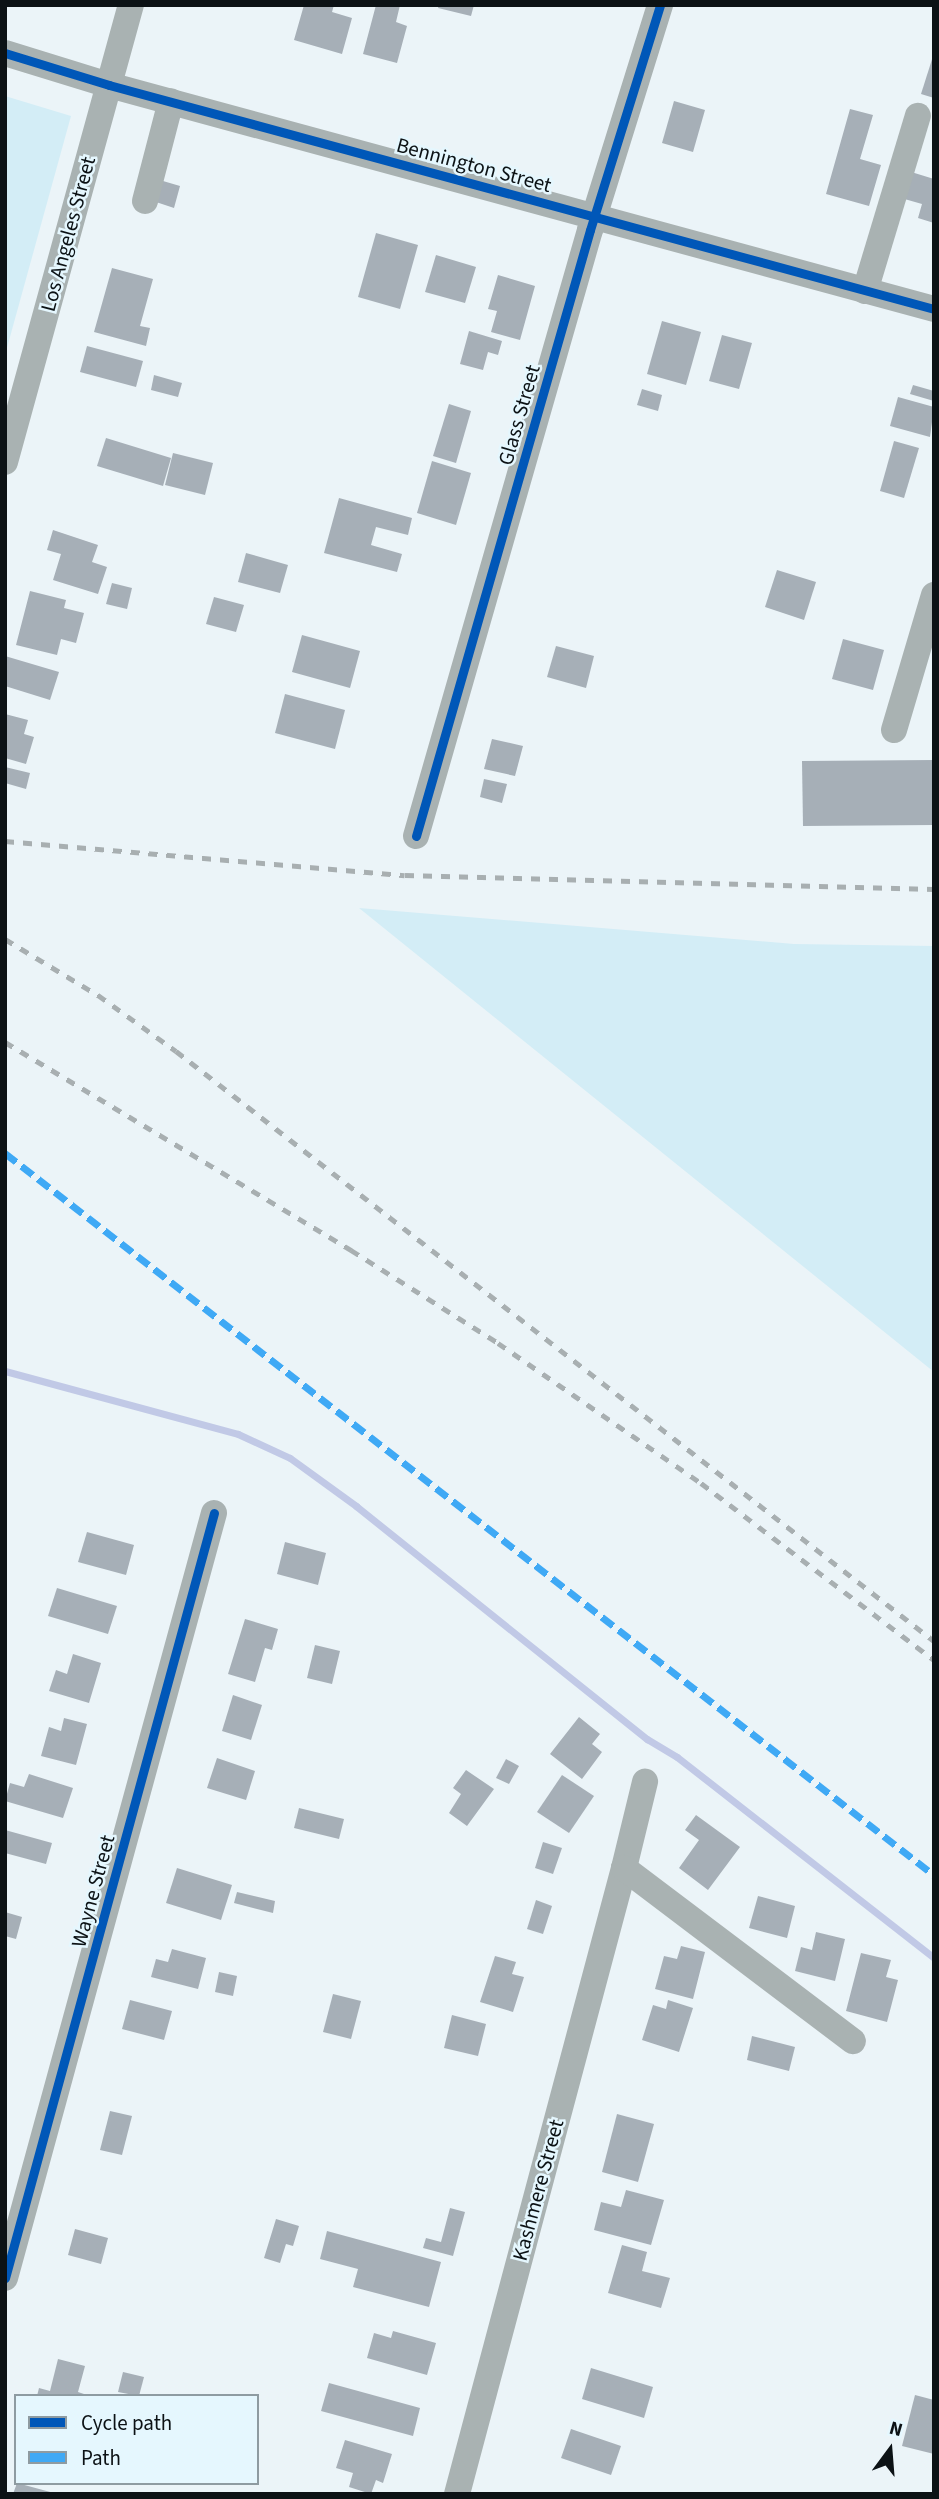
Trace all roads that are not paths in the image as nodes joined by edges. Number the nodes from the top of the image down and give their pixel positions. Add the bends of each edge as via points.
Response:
1 (131, 5) edge
2 (660, 5) edge
3 (5, 53) edge
4 (109, 85) junction
5 (172, 102) junction
6 (918, 116) dead end
7 (145, 201) dead end
8 (595, 215) junction
9 (865, 290) junction
10 (934, 309) edge
11 (5, 462) edge
12 (934, 595) edge
13 (894, 730) dead end
14 (416, 836) dead end
15 (214, 1513) dead end
16 (645, 1783) dead end
17 (621, 1878) junction
18 (853, 2041) dead end
19 (5, 2277) edge
20 (457, 2494) edge

1 - 4 street, Los Angeles Street
2 - 8 street, Glass Street
3 - 4 street, Bennington Street
4 - 5 street, Bennington Street
4 - 11 street, Los Angeles Street
5 - 7 street
5 - 8 street, Bennington Street
6 - 9 street
8 - 9 street, Bennington Street
8 - 14 street, Glass Street
9 - 10 street, Bennington Street
12 - 13 street
15 - 19 street, Wayne Street
16 - 17 street, Kashmere Street
17 - 18 street
17 - 20 street, Kashmere Street

